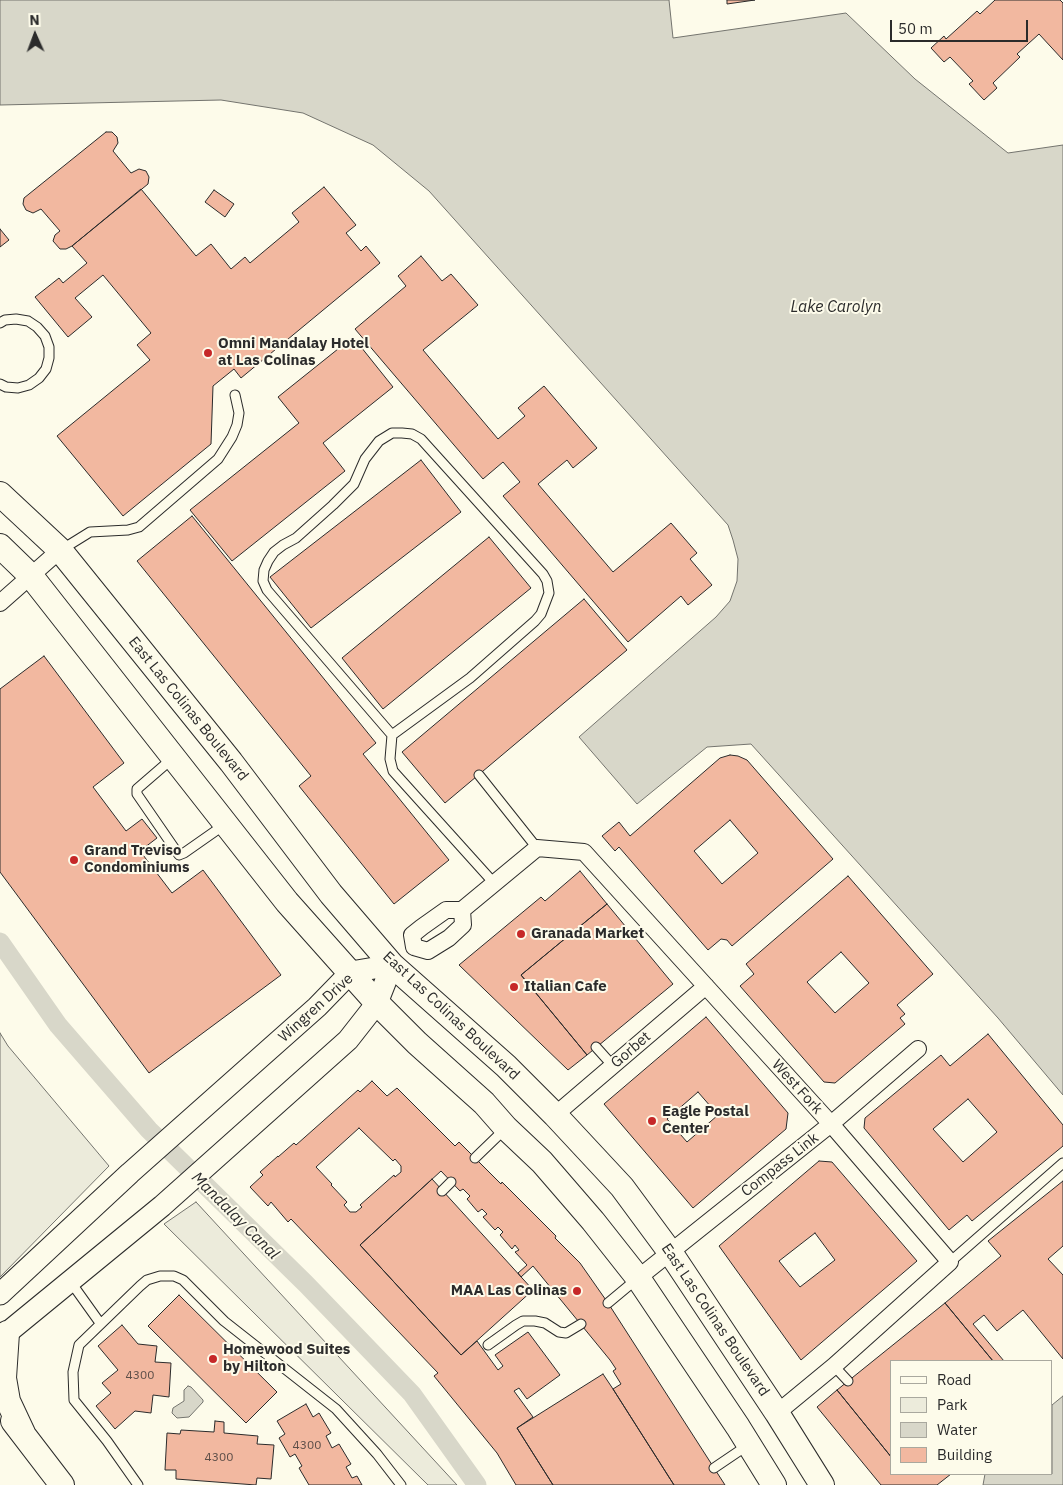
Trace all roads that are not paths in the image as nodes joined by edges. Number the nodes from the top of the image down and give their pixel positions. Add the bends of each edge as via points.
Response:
1 (0, 323) edge
2 (0, 384) edge
3 (235, 395) dead end
4 (0, 494) edge
5 (0, 546) edge
6 (60, 550) junction
7 (31, 576) junction
8 (0, 603) edge
9 (392, 736) junction
10 (174, 757) junction
11 (478, 775) dead end
12 (226, 823) junction
13 (537, 848) junction
14 (493, 882) junction
15 (462, 910) junction
16 (414, 947) junction
17 (392, 965) junction
18 (351, 972) junction
19 (706, 986) junction
20 (377, 1003) junction
21 (596, 1048) dead end
22 (918, 1049) dead end
23 (613, 1066) junction
24 (555, 1114) junction
25 (832, 1124) junction
26 (506, 1128) junction
27 (475, 1158) dead end
28 (1063, 1163) edge
29 (451, 1182) dead end
30 (442, 1191) dead end
31 (670, 1252) junction
32 (950, 1262) junction
33 (638, 1278) junction
34 (70, 1281) junction
35 (0, 1294) edge
36 (608, 1303) dead end
37 (100, 1323) junction
38 (581, 1324) dead end
39 (4, 1335) edge
40 (488, 1345) dead end
41 (834, 1366) junction
42 (848, 1381) dead end
43 (0, 1405) edge
44 (777, 1413) junction
45 (23, 1433) junction
46 (749, 1444) junction
47 (714, 1468) dead end
48 (62, 1485) edge
49 (138, 1485) edge
50 (402, 1485) edge
51 (774, 1485) edge
52 (822, 1485) edge

1 - 2 lane via 16,319 37,327 45,336 49,358 46,369 29,385 18,388
3 - 6 lane via 239,413 237,425 218,459 139,527 90,532
4 - 6 main road, East Las Colinas Boulevard
5 - 7 main road
6 - 7 street
6 - 17 main road, East Las Colinas Boulevard via 231,762 331,894
7 - 8 street
7 - 10 main road
9 - 9 lane via 268,590 263,580 264,570 274,552 296,538 354,484 365,459 379,440 392,433 402,433 421,439 543,574 549,594 542,614 535,621 470,678
9 - 14 lane via 393,771
10 - 12 main road
10 - 12 lane via 137,789 137,794 179,855
11 - 13 lane
12 - 18 main road via 287,902
13 - 14 street
13 - 19 street, West Fork via 584,852
14 - 15 street
15 - 16 street via 446,910 422,927 412,935
15 - 16 street via 463,925 449,938 428,951
16 - 17 street
17 - 18 street, Wingren Drive
17 - 20 street
17 - 24 main road, East Las Colinas Boulevard
18 - 20 main road
18 - 35 street, Wingren Drive via 316,1008
19 - 23 street, Gorbet
19 - 25 street, West Fork
20 - 26 main road via 484,1103
20 - 34 street via 348,1040 213,1162
21 - 23 lane
22 - 25 street, Compass Link
23 - 24 street, Gorbet
24 - 31 main road, East Las Colinas Boulevard via 622,1187
25 - 31 street, Compass Link
25 - 32 street, West Fork
26 - 27 lane
26 - 33 main road via 542,1162
28 - 32 lane
29 - 30 lane
31 - 33 street, Compass Link
31 - 44 main road, East Las Colinas Boulevard
32 - 41 street
33 - 36 lane
33 - 46 main road
34 - 37 lane
34 - 39 street
37 - 49 lane via 79,1345 73,1372 74,1400
37 - 50 lane via 148,1280 174,1276 183,1280 224,1321 336,1409
38 - 40 lane via 566,1333 535,1321 523,1321
39 - 45 main road via 4,1378 8,1401
41 - 42 lane
41 - 44 street
43 - 45 main road
44 - 52 main road, East Las Colinas Boulevard
45 - 48 main road
46 - 47 lane
46 - 51 main road

